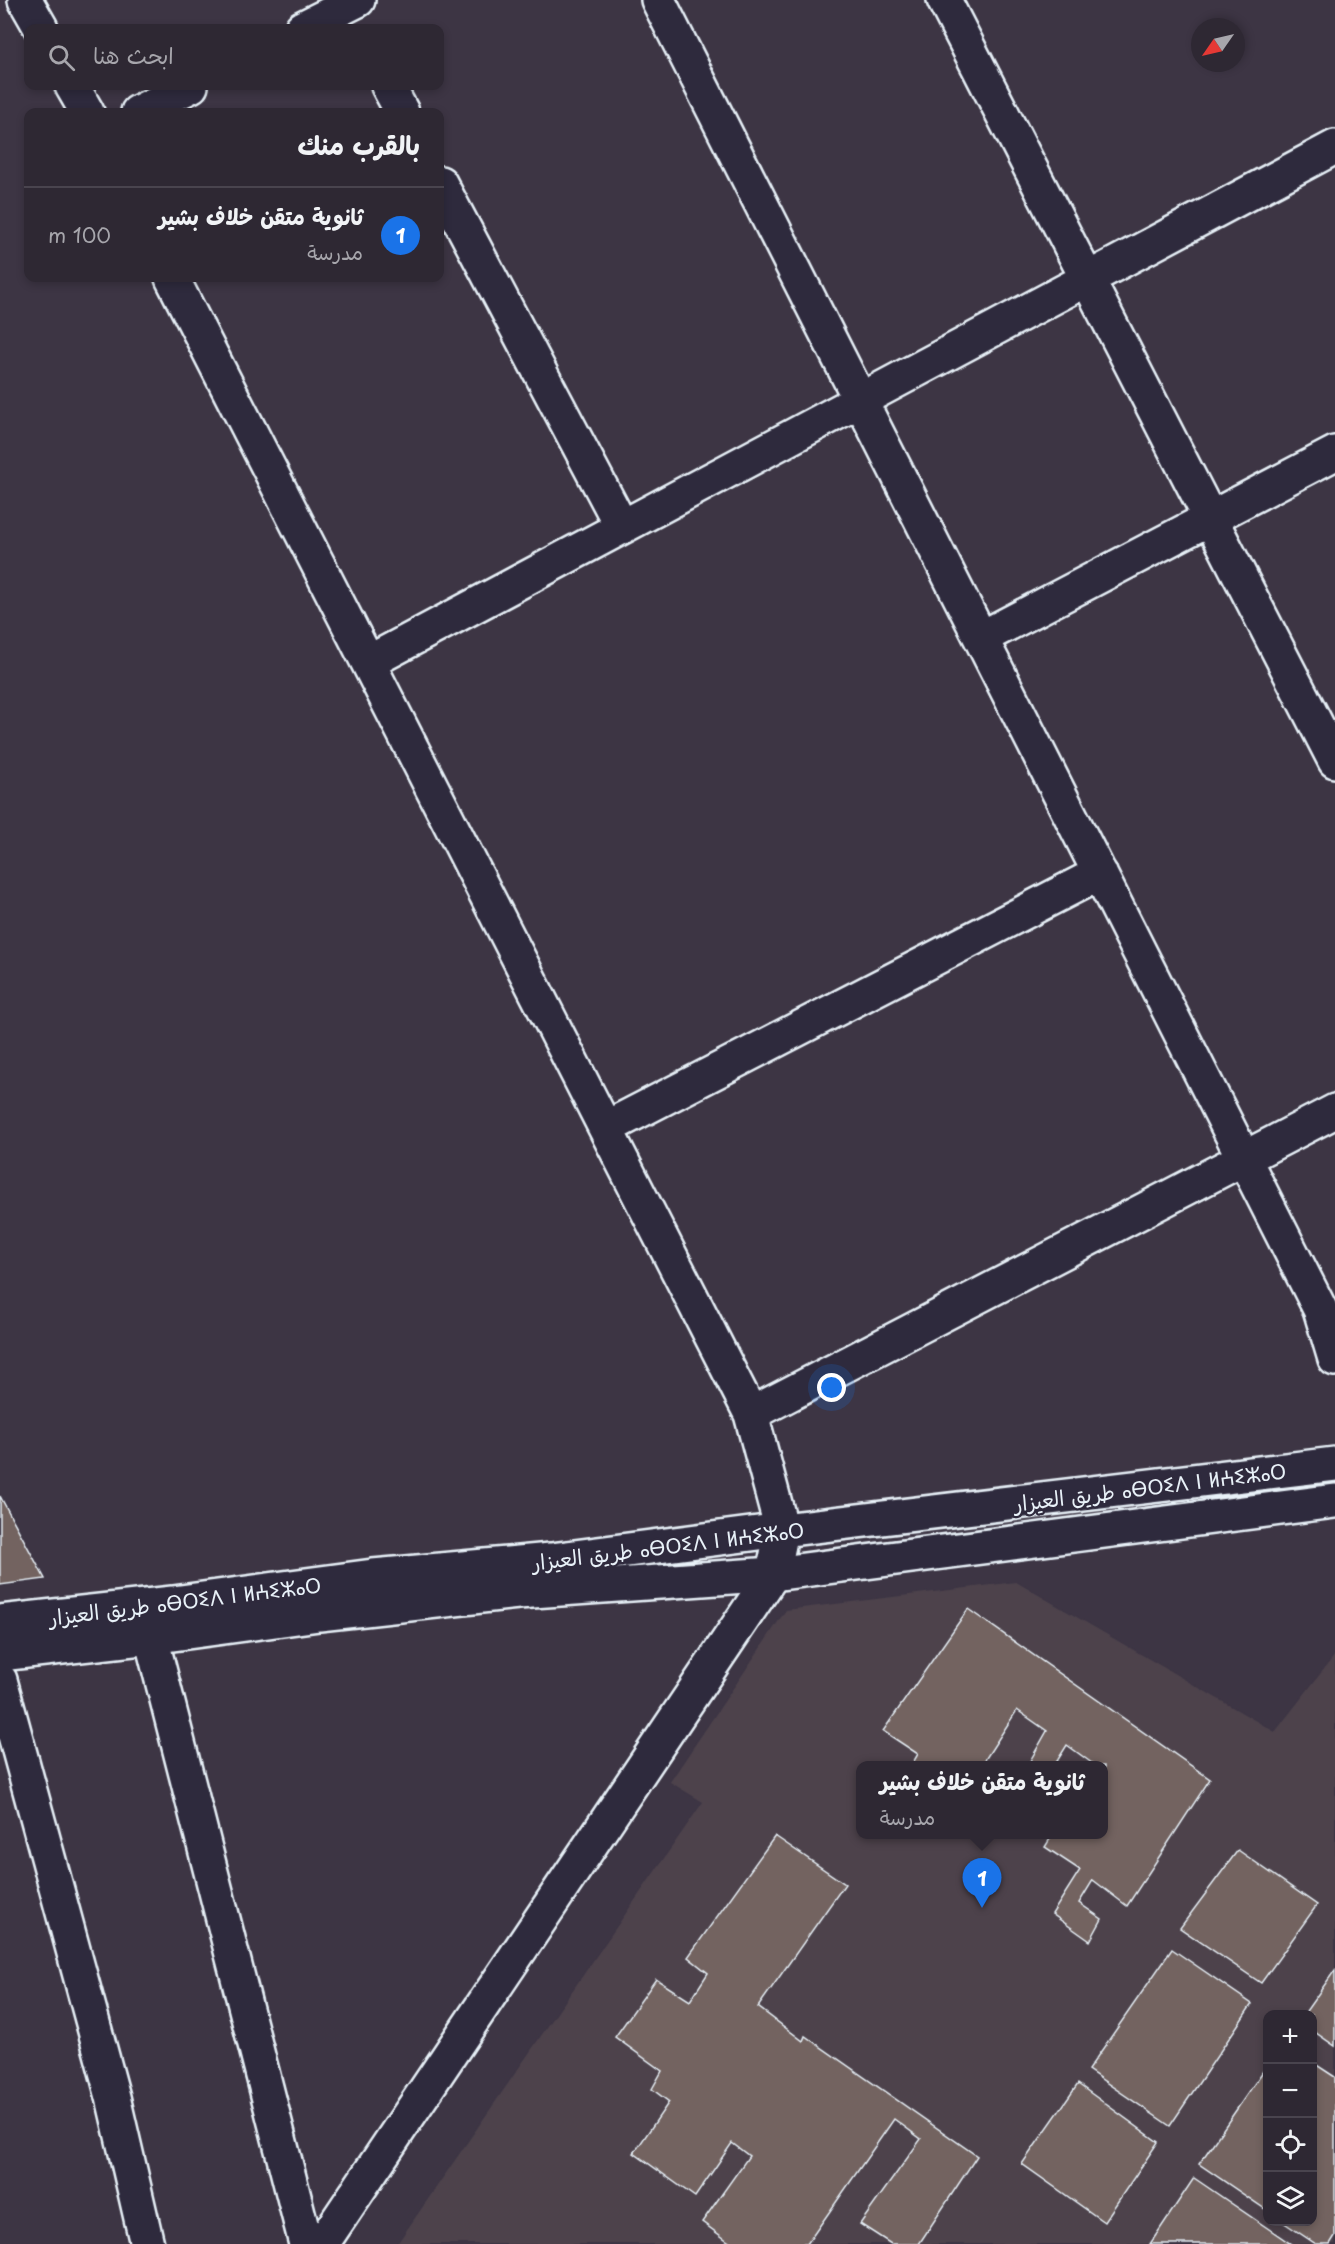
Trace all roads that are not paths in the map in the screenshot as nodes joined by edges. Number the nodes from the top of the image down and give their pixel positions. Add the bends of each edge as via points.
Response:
1 (25, 0) edge
2 (658, 0) edge
3 (952, 3) edge
4 (351, 9) edge
5 (39, 24) edge
6 (312, 24) edge
7 (74, 90) edge
8 (182, 90) edge
9 (390, 90) edge
10 (85, 108) edge
11 (146, 108) edge
12 (400, 108) edge
13 (1335, 147) edge
14 (444, 191) edge
15 (1088, 279) junction
16 (174, 282) edge
17 (861, 400) junction
18 (1335, 453) edge
19 (1210, 519) junction
20 (622, 527) junction
21 (981, 638) junction
22 (369, 662) junction
23 (1334, 759) edge
24 (1100, 873) junction
25 (1335, 1112) edge
26 (606, 1128) junction
27 (1245, 1158) junction
28 (1335, 1359) edge
29 (752, 1414) junction
30 (1335, 1464) edge
31 (1335, 1501) edge
32 (782, 1530) junction
33 (773, 1574) junction
34 (0, 1623) edge
35 (152, 1637) junction
36 (0, 1654) edge
37 (0, 1680) edge
38 (147, 2244) edge
39 (306, 2244) edge
40 (322, 2244) edge

1 - 5 street
2 - 17 street
3 - 15 street
4 - 6 street
7 - 10 street
8 - 11 street
9 - 12 street
13 - 15 street
14 - 20 street
15 - 17 street
15 - 19 street
16 - 22 street
17 - 20 street
17 - 21 street
18 - 19 street
19 - 21 street
19 - 23 street
20 - 22 street
21 - 24 street
22 - 26 street
24 - 26 street
24 - 27 street
25 - 27 street
26 - 29 street
27 - 28 street via 1320,1309
27 - 29 street
29 - 32 street
30 - 32 street, طريق العيزار ⴰⴱⵔⵉⴷ ⵏ ⵍⵄⵉⵣⴰⵔ
31 - 33 street, طريق العيزار ⴰⴱⵔⵉⴷ ⵏ ⵍⵄⵉⵣⴰⵔ
32 - 33 street
32 - 34 street, طريق العيزار ⴰⴱⵔⵉⴷ ⵏ ⵍⵄⵉⵣⴰⵔ
33 - 35 street, طريق العيزار ⴰⴱⵔⵉⴷ ⵏ ⵍⵄⵉⵣⴰⵔ via 518,1592
33 - 40 street
35 - 36 street, طريق العيزار ⴰⴱⵔⵉⴷ ⵏ ⵍⵄⵉⵣⴰⵔ
35 - 39 street
37 - 38 street via 110,2085

